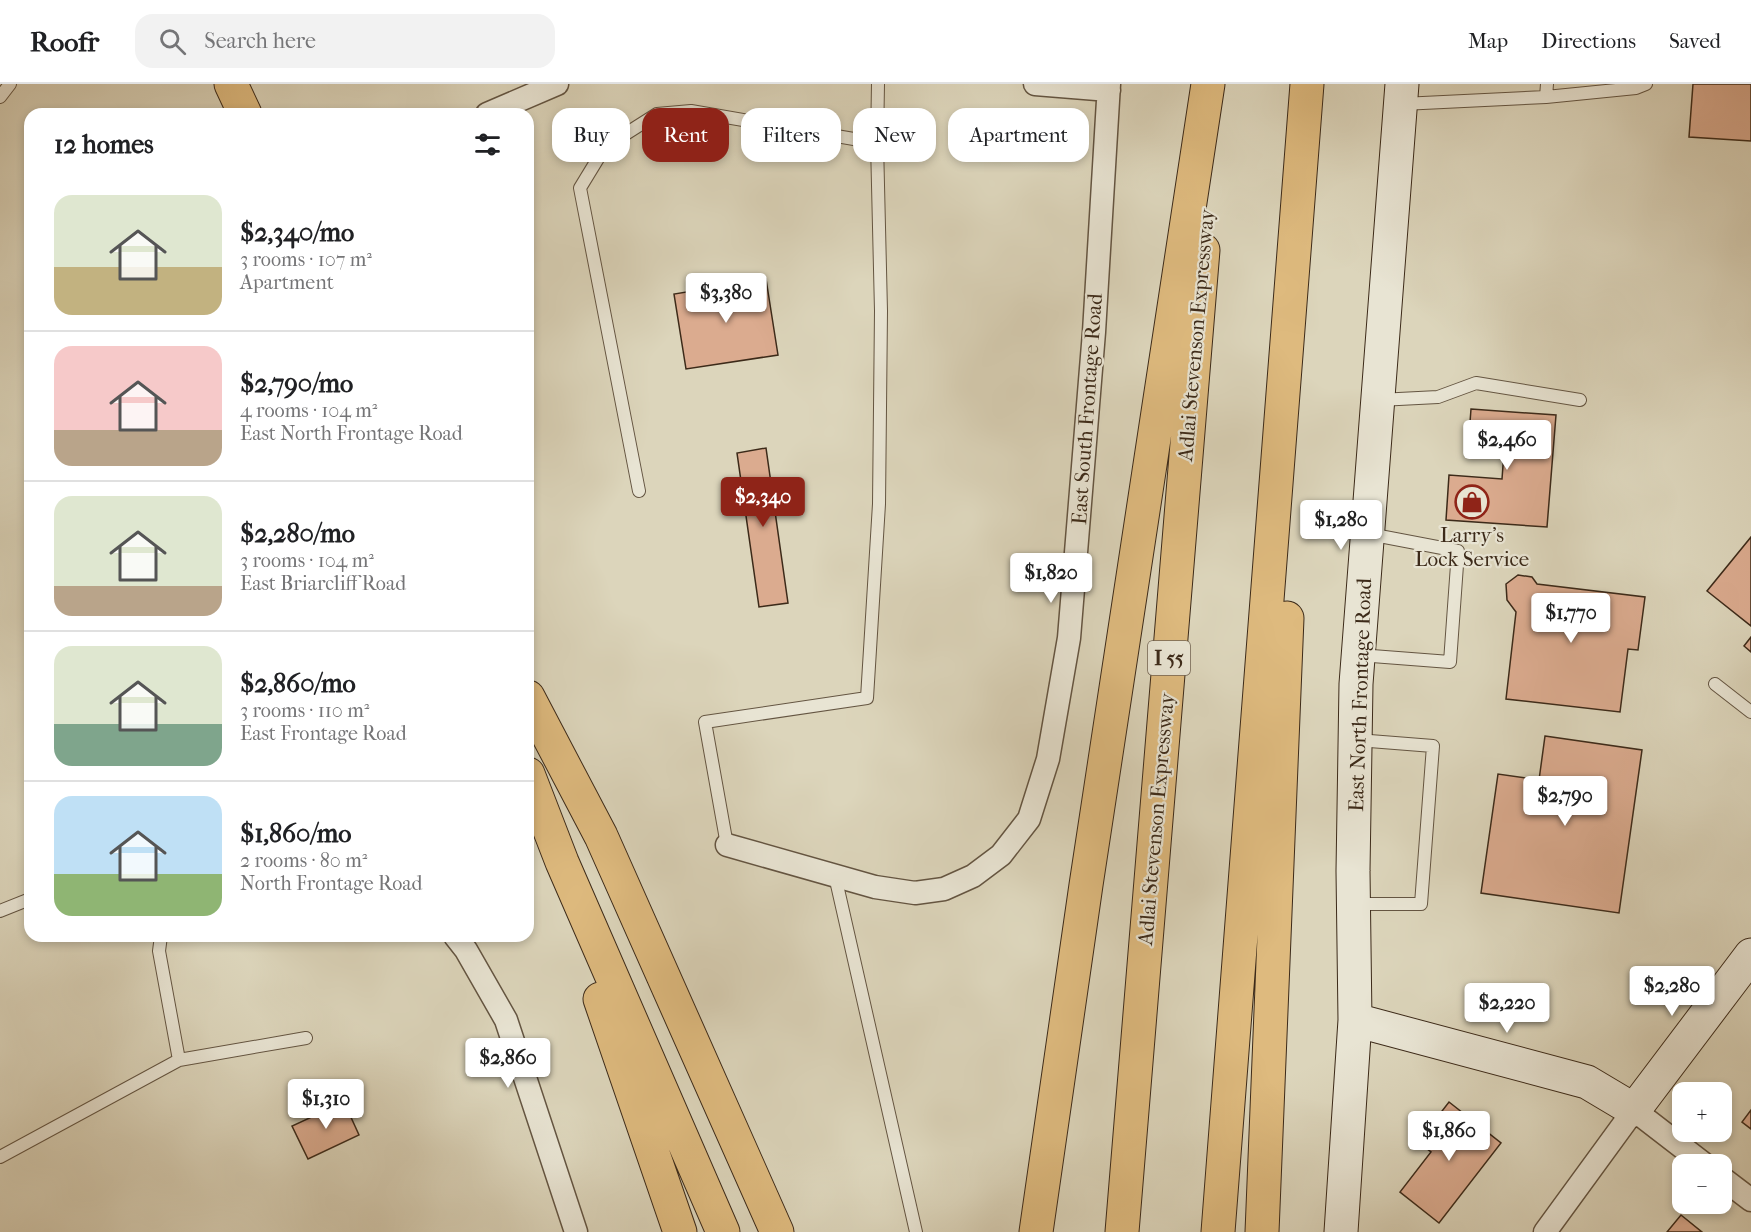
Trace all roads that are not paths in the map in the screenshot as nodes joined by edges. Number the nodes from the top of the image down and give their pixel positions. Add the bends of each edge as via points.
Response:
1 (10, 84) edge
2 (231, 84) edge
3 (556, 84) edge
4 (878, 84) edge
5 (1035, 84) edge
6 (1208, 84) edge
7 (1217, 84) edge
8 (1646, 84) edge
9 (1109, 87) edge
10 (1546, 90) edge
11 (1306, 94) edge
12 (1402, 94) edge
13 (0, 97) edge
14 (242, 108) edge
15 (501, 108) edge
16 (878, 108) edge
17 (853, 139) edge
18 (877, 162) edge
19 (1378, 400) junction
20 (1580, 400) dead end
21 (639, 491) dead end
22 (1368, 533) junction
23 (1359, 655) junction
24 (1716, 684) dead end
25 (534, 708) edge
26 (1751, 712) edge
27 (1356, 740) junction
28 (534, 790) edge
29 (534, 807) edge
30 (728, 845) joint
31 (835, 876) junction
32 (24, 901) edge
33 (1354, 904) junction
34 (0, 911) edge
35 (160, 942) edge
36 (460, 942) edge
37 (1751, 955) edge
38 (1356, 1020) junction
39 (306, 1038) dead end
40 (179, 1060) junction
41 (1634, 1110) junction
42 (1691, 1154) edge
43 (0, 1157) edge
44 (1732, 1186) edge
45 (1751, 1200) edge
46 (576, 1232) edge
47 (680, 1232) edge
48 (723, 1232) edge
49 (777, 1232) edge
50 (916, 1232) edge
51 (1036, 1232) edge
52 (1122, 1232) edge
53 (1218, 1232) edge
54 (1262, 1232) edge
55 (1341, 1232) edge
56 (1545, 1232) edge

1 - 13 lane
2 - 14 main road
3 - 15 street
4 - 16 lane
5 - 9 street, East South Frontage Road
6 - 51 main road
7 - 52 main road, Adlai Stevenson Expressway / I 55
8 - 10 lane via 1636,88
9 - 31 street, East South Frontage Road via 1069,638 1048,759 1029,819 1001,855 973,876 944,890 915,893
10 - 12 lane
11 - 53 main road
11 - 54 main road
12 - 19 street, East North Frontage Road
17 - 21 lane via 691,111 657,114 605,147 580,188
18 - 30 lane via 879,504 867,698 705,722
19 - 20 lane via 1438,397 1476,383
19 - 22 street, East North Frontage Road
22 - 23 street, East North Frontage Road
22 - 23 lane via 1458,551 1450,662
23 - 27 street, East North Frontage Road
24 - 26 lane
25 - 49 main road via 601,836
27 - 33 street, East North Frontage Road
27 - 33 lane via 1433,746 1421,903
28 - 48 main road
29 - 47 main road
30 - 31 street, East South Frontage Road
31 - 50 lane
32 - 34 lane
33 - 38 street, East North Frontage Road
35 - 40 lane
36 - 46 street via 506,1020
37 - 41 street
38 - 41 street via 1587,1082
38 - 55 street, East North Frontage Road
39 - 40 lane
40 - 43 lane
41 - 42 street
41 - 56 street
44 - 45 street

